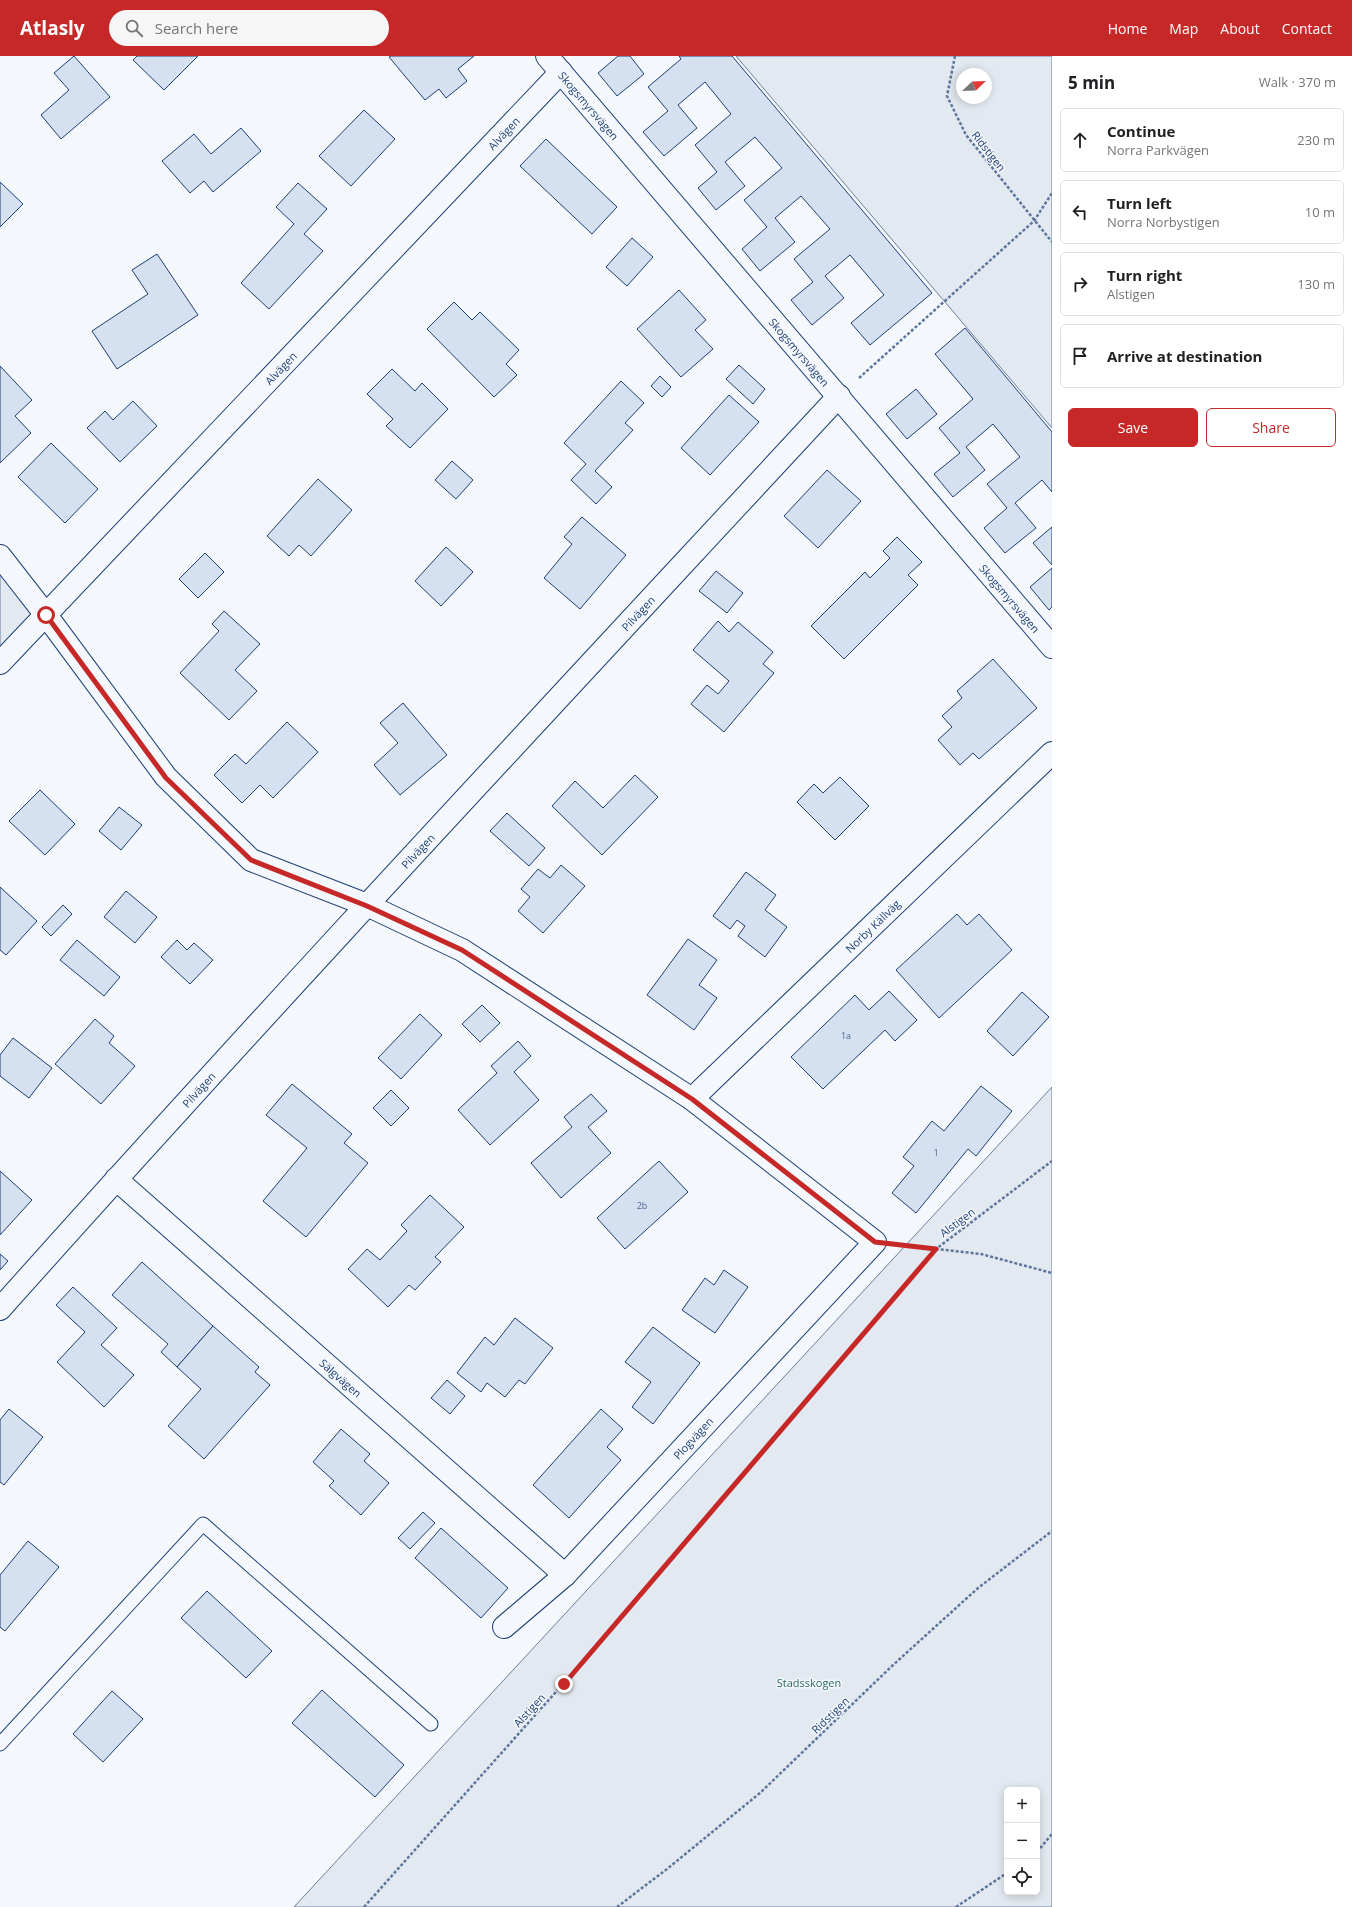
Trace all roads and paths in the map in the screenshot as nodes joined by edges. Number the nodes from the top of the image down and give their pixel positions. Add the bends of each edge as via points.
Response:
1 (547, 56) edge
2 (955, 56) edge
3 (561, 72) junction
4 (1052, 193) edge
5 (1034, 221) junction
6 (1052, 242) edge
7 (839, 396) junction
8 (0, 556) edge
9 (46, 615) junction
10 (1052, 647) edge
11 (0, 663) edge
12 (1052, 753) edge
13 (367, 906) junction
14 (692, 1099) junction
15 (1052, 1161) edge
16 (116, 1179) junction
17 (875, 1242) junction
18 (936, 1249) junction
19 (1052, 1273) edge
20 (0, 1310) edge
21 (1052, 1531) edge
22 (565, 1576) junction
23 (504, 1627) dead end
24 (431, 1724) dead end
25 (0, 1744) edge
26 (1052, 1834) edge
27 (1040, 1848) edge
28 (1004, 1875) edge
29 (364, 1907) edge
30 (617, 1907) edge
31 (956, 1907) edge

1 - 3 street, Skogsmyrsvägen
2 - 5 path, Ridstigen via 947,96 966,135
3 - 7 street, Skogsmyrsvägen
3 - 9 street, Alvägen
4 - 5 path
5 - 6 path, Ridstigen
5 - 7 path
7 - 10 street, Skogsmyrsvägen
7 - 13 street, Pilvägen
8 - 9 street
9 - 11 street, Alvägen
9 - 13 street via 166,778 251,860
12 - 14 street, Norby Källväg
13 - 14 street via 462,950
13 - 16 street, Pilvägen
14 - 17 street
15 - 18 path, Alstigen
16 - 20 street, Pilvägen
16 - 22 street, Sälgvägen
17 - 18 path
17 - 22 street, Plogvägen
18 - 19 path via 981,1254
18 - 29 path, Alstigen via 564,1684
21 - 30 path, Ridstigen via 978,1588 754,1797
22 - 23 street, Plogvägen
24 - 25 lane via 203,1524
26 - 27 path
28 - 31 path

